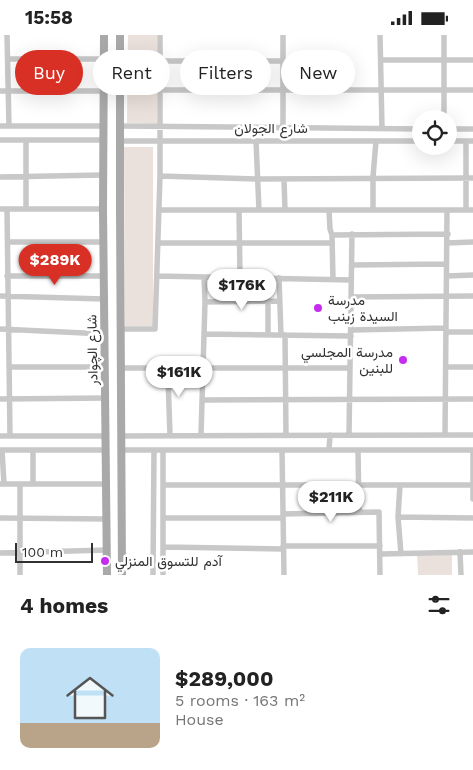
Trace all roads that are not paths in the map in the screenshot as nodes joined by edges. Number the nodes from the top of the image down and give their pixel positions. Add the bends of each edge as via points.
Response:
1 (8, 35) edge
2 (104, 35) edge
3 (120, 35) edge
4 (160, 35) edge
5 (283, 35) edge
6 (380, 35) edge
7 (444, 35) edge
8 (104, 50) edge
9 (160, 50) edge
10 (283, 50) edge
11 (8, 59) junction
12 (93, 59) edge
13 (381, 60) junction
14 (444, 60) junction
15 (473, 60) edge
16 (170, 61) edge
17 (281, 61) edge
18 (170, 90) edge
19 (281, 90) edge
20 (355, 90) edge
21 (381, 90) junction
22 (444, 90) junction
23 (473, 90) edge
24 (0, 91) edge
25 (8, 91) junction
26 (93, 91) edge
27 (104, 95) edge
28 (160, 95) edge
29 (283, 95) edge
30 (444, 110) edge
31 (0, 126) edge
32 (9, 126) junction
33 (104, 126) junction
34 (120, 126) junction
35 (160, 127) junction
36 (283, 128) junction
37 (362, 128) junction
38 (382, 128) junction
39 (412, 129) edge
40 (457, 129) edge
41 (473, 129) edge
42 (0, 140) edge
43 (26, 140) junction
44 (104, 140) junction
45 (120, 141) junction
46 (160, 141) junction
47 (256, 141) junction
48 (362, 141) junction
49 (376, 141) junction
50 (412, 141) edge
51 (457, 141) edge
52 (470, 141) edge
53 (103, 175) junction
54 (26, 176) junction
55 (160, 176) junction
56 (0, 177) edge
57 (373, 177) junction
58 (473, 178) edge
59 (257, 179) junction
60 (284, 179) junction
61 (466, 179) junction
62 (0, 209) edge
63 (7, 209) junction
64 (26, 209) junction
65 (103, 209) junction
66 (159, 210) junction
67 (239, 210) junction
68 (259, 210) junction
69 (285, 210) junction
70 (329, 210) junction
71 (373, 210) junction
72 (448, 210) junction
73 (466, 210) junction
74 (473, 210) edge
75 (3, 230) edge
76 (352, 234) junction
77 (448, 234) junction
78 (332, 235) junction
79 (8, 242) junction
80 (103, 242) junction
81 (158, 243) junction
82 (332, 243) junction
83 (446, 243) junction
84 (473, 243) edge
85 (240, 244) junction
86 (0, 263) edge
87 (7, 263) junction
88 (446, 264) junction
89 (352, 265) junction
90 (473, 275) edge
91 (8, 276) junction
92 (104, 276) junction
93 (157, 276) junction
94 (448, 276) junction
95 (204, 277) junction
96 (240, 277) junction
97 (279, 278) junction
98 (333, 279) junction
99 (351, 280) junction
100 (0, 296) edge
101 (8, 296) junction
102 (473, 296) edge
103 (351, 297) junction
104 (448, 297) junction
105 (104, 299) junction
106 (268, 301) junction
107 (280, 301) junction
108 (205, 302) junction
109 (0, 329) edge
110 (8, 329) junction
111 (120, 329) junction
112 (446, 330) junction
113 (473, 332) edge
114 (351, 333) junction
115 (105, 334) junction
116 (204, 334) junction
117 (268, 335) junction
118 (283, 335) junction
119 (120, 349) junction
120 (105, 350) junction
121 (9, 367) junction
122 (105, 367) junction
123 (203, 367) junction
124 (285, 367) junction
125 (446, 367) junction
126 (473, 367) edge
127 (120, 368) junction
128 (161, 368) junction
129 (350, 368) junction
130 (106, 398) junction
131 (0, 399) edge
132 (9, 399) junction
133 (286, 399) junction
134 (445, 399) junction
135 (473, 399) edge
136 (202, 400) junction
137 (350, 401) junction
138 (170, 435) junction
139 (201, 435) junction
140 (286, 435) junction
141 (330, 435) junction
142 (349, 435) junction
143 (445, 435) junction
144 (473, 435) edge
145 (0, 436) edge
146 (10, 436) junction
147 (106, 436) junction
148 (121, 436) junction
149 (1, 450) edge
150 (33, 450) junction
151 (106, 450) junction
152 (121, 450) junction
153 (154, 450) junction
154 (163, 450) junction
155 (282, 450) junction
156 (329, 450) junction
157 (358, 450) junction
158 (473, 450) edge
159 (2, 484) edge
160 (20, 484) junction
161 (33, 484) junction
162 (106, 484) junction
163 (163, 485) junction
164 (283, 485) junction
165 (358, 485) junction
166 (400, 485) junction
167 (473, 485) edge
168 (473, 499) edge
169 (360, 512) junction
170 (283, 516) junction
171 (398, 517) junction
172 (0, 518) edge
173 (20, 518) junction
174 (163, 518) junction
175 (473, 518) edge
176 (106, 519) junction
177 (380, 546) junction
178 (163, 547) junction
179 (283, 548) junction
180 (107, 550) junction
181 (460, 552) junction
182 (473, 552) edge
183 (0, 553) edge
184 (20, 553) junction
185 (381, 554) junction
186 (401, 554) junction
187 (20, 575) edge
188 (107, 575) edge
189 (122, 575) edge
190 (153, 575) edge
191 (163, 575) edge
192 (284, 575) edge
193 (380, 575) edge
194 (461, 575) edge

1 - 11 street
2 - 8 main road, شارع الچوادر
3 - 34 main road, شارع الچوادر
4 - 9 street
5 - 10 street
6 - 13 street
7 - 14 street
11 - 12 street
11 - 25 street
13 - 14 street
13 - 21 street
14 - 15 street
14 - 22 street
16 - 17 street
18 - 19 street
20 - 21 street
21 - 22 street
21 - 38 street
22 - 23 street
22 - 30 street
24 - 25 street
25 - 26 street
25 - 32 street
27 - 33 main road, شارع الچوادر
28 - 35 street
29 - 36 street
31 - 32 street
32 - 33 street
33 - 44 main road, شارع الچوادر
34 - 35 street, شارع الجولان
34 - 45 main road, شارع الچوادر
35 - 36 street, شارع الجولان
35 - 46 street
36 - 37 street, شارع الجولان
37 - 38 street, شارع الجولان
37 - 48 street
38 - 39 street, شارع الجولان
40 - 41 street
42 - 43 street
43 - 44 street
43 - 54 street
44 - 53 main road, شارع الچوادر
45 - 46 street, شارع الجولان
45 - 111 main road, شارع الچوادر
46 - 47 street, شارع الجولان
46 - 55 street
47 - 48 street, شارع الجولان
47 - 59 street
48 - 49 street, شارع الجولان
49 - 50 street, شارع الجولان
49 - 57 street
51 - 52 street
52 - 61 street
53 - 54 street
53 - 65 main road, شارع الچوادر
54 - 56 street
54 - 64 street
55 - 59 street
55 - 66 street
57 - 60 street
57 - 61 street
57 - 71 street
58 - 61 street
59 - 60 street
59 - 68 street
60 - 69 street
61 - 73 street
62 - 63 street
63 - 64 street
63 - 75 street
64 - 65 street
65 - 80 main road, شارع الچوادر
66 - 67 street
66 - 81 street
67 - 68 street
67 - 85 street
68 - 69 street
69 - 70 street
70 - 71 street
70 - 78 street
71 - 72 street
72 - 73 street
72 - 77 street
73 - 74 street
75 - 79 street
76 - 77 street
76 - 78 street
76 - 89 street
77 - 83 street
78 - 82 street
79 - 80 street
79 - 87 street
80 - 92 main road, شارع الچوادر
81 - 85 street
81 - 93 street
82 - 85 street
82 - 98 street
83 - 84 street
83 - 88 street
85 - 96 street
86 - 87 street
87 - 91 street
88 - 89 street
88 - 94 street
89 - 99 street
90 - 94 street
91 - 92 street
91 - 101 street
92 - 105 main road, شارع الچوادر
93 - 95 street
93 - 111 street via 155,329
94 - 104 street
95 - 96 street
95 - 108 street
96 - 97 street
97 - 98 street
97 - 107 street
98 - 99 street
99 - 103 street
100 - 101 street
101 - 105 street
101 - 110 street
102 - 104 street
103 - 104 street
103 - 114 street
104 - 112 street
105 - 115 main road, شارع الچوادر
106 - 107 street
106 - 108 street
106 - 117 street
107 - 118 street
108 - 116 street
109 - 110 street
110 - 115 street
110 - 121 street
111 - 119 main road, شارع الچوادر
112 - 113 street
112 - 114 street
112 - 125 street
114 - 118 street
114 - 129 street
115 - 120 main road, شارع الچوادر
116 - 117 street
116 - 123 street
117 - 118 street
118 - 124 street
119 - 120 main road
119 - 127 main road, شارع الچوادر
120 - 122 main road, شارع الچوادر
121 - 122 street
121 - 132 street
122 - 130 main road, شارع الچوادر
123 - 124 street
123 - 128 street
123 - 136 street
124 - 129 street
124 - 133 street
125 - 126 street
125 - 134 street
127 - 128 street
127 - 148 main road, شارع الچوادر
128 - 138 street via 168,377
129 - 137 street
130 - 132 street
130 - 147 main road, شارع الچوادر
131 - 132 street
132 - 146 street
133 - 136 street
133 - 137 street
133 - 140 street
134 - 135 street
134 - 137 street
134 - 143 street
136 - 139 street
137 - 142 street
138 - 139 street
138 - 148 street
139 - 140 street
140 - 141 street
141 - 142 street
141 - 156 street
142 - 143 street
143 - 144 street
145 - 146 street
146 - 147 street
147 - 151 main road, شارع الچوادر
148 - 152 main road, شارع الچوادر
149 - 150 street
149 - 159 street
150 - 151 street
150 - 161 street
151 - 162 main road, شارع الچوادر
152 - 153 street
152 - 189 main road, شارع الچوادر
153 - 154 street
153 - 190 street
154 - 155 street
154 - 163 street
155 - 156 street
155 - 164 street
156 - 157 street
157 - 158 street
157 - 165 street
158 - 167 street
159 - 160 street
160 - 161 street
160 - 173 street
161 - 162 street
162 - 176 main road, شارع الچوادر
163 - 164 street
163 - 174 street
164 - 165 street
164 - 170 street
165 - 166 street
165 - 169 street
166 - 167 street
166 - 171 street
167 - 168 street
169 - 170 street
169 - 177 street via 379,512
170 - 174 street
170 - 179 street
171 - 175 street
171 - 186 street
172 - 173 street
173 - 176 street
173 - 184 street
174 - 178 street
176 - 180 main road, شارع الچوادر
177 - 179 street
177 - 185 street
178 - 179 street
178 - 191 street
179 - 192 street
180 - 184 street
180 - 188 main road, شارع الچوادر
181 - 182 street
181 - 186 street
181 - 194 street
183 - 184 street
184 - 187 street
185 - 186 street
185 - 193 street

